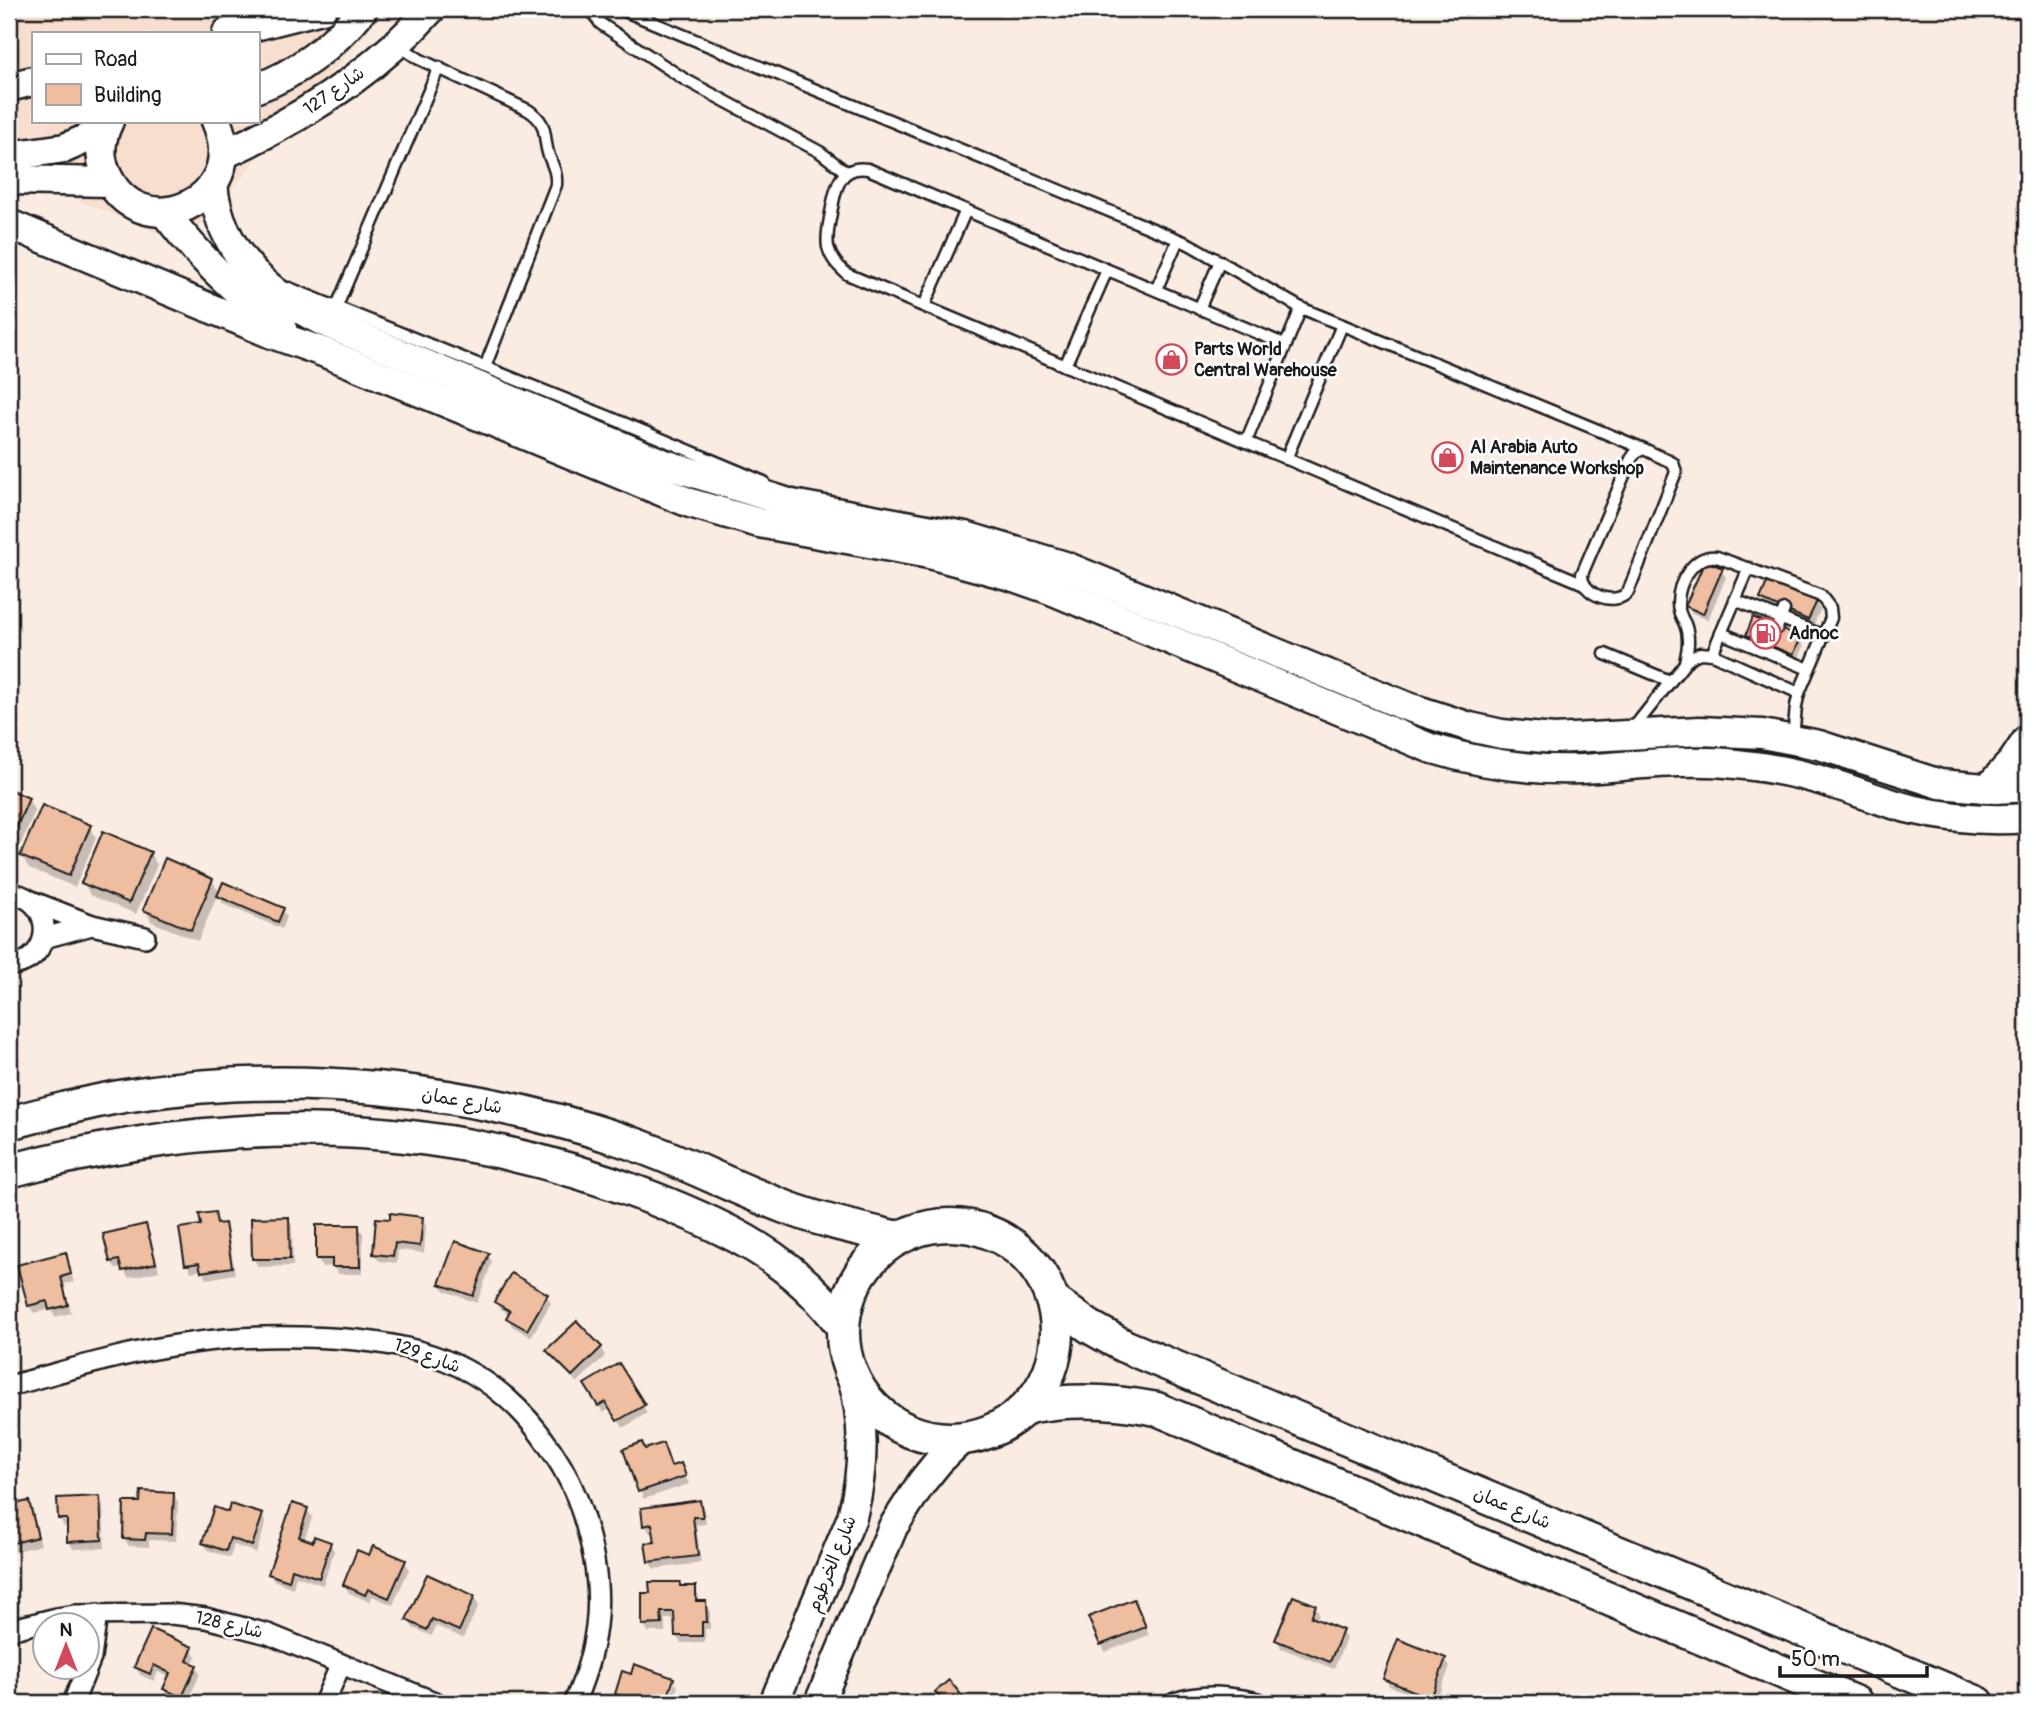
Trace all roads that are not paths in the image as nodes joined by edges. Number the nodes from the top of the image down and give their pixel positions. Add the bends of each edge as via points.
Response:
1 (322, 9) edge
2 (363, 9) edge
3 (431, 9) edge
4 (590, 9) edge
5 (620, 9) edge
6 (231, 32) edge
7 (398, 43) junction
8 (439, 67) junction
9 (32, 81) edge
10 (9, 87) edge
11 (259, 87) edge
12 (216, 122) edge
13 (107, 126) edge
14 (224, 154) junction
15 (9, 156) edge
16 (846, 172) junction
17 (9, 180) edge
18 (110, 182) junction
19 (213, 184) junction
20 (966, 210) junction
21 (164, 212) junction
22 (9, 224) edge
23 (1178, 240) junction
24 (1220, 261) junction
25 (1107, 270) junction
26 (260, 280) junction
27 (1156, 290) junction
28 (337, 306) junction
29 (924, 306) junction
30 (1301, 308) junction
31 (1199, 309) junction
32 (1342, 325) junction
33 (1286, 345) junction
34 (323, 352) junction
35 (1065, 366) junction
36 (485, 367) junction
37 (1246, 442) junction
38 (1644, 449) junction
39 (1286, 459) junction
40 (821, 509) junction
41 (1749, 568) junction
42 (1583, 583) junction
43 (1735, 600) junction
44 (1721, 633) junction
45 (1824, 636) junction
46 (1605, 654) dead end
47 (1712, 654) junction
48 (1685, 662) junction
49 (1809, 669) junction
50 (1670, 681) junction
51 (1799, 693) junction
52 (1628, 736) junction
53 (1793, 739) junction
54 (2027, 740) edge
55 (2027, 787) edge
56 (1987, 789) junction
57 (2027, 818) edge
58 (9, 893) edge
59 (31, 901) junction
60 (92, 925) junction
61 (145, 937) dead end
62 (44, 938) junction
63 (9, 965) edge
64 (9, 1124) edge
65 (9, 1171) edge
66 (898, 1238) junction
67 (1052, 1300) junction
68 (842, 1325) junction
69 (852, 1377) junction
70 (9, 1386) edge
71 (1027, 1407) junction
72 (962, 1439) junction
73 (102, 1615) edge
74 (32, 1624) edge
75 (9, 1630) edge
76 (341, 1664) junction
77 (82, 1680) edge
78 (73, 1703) edge
79 (324, 1703) edge
80 (437, 1703) edge
81 (574, 1703) edge
82 (774, 1703) edge
83 (819, 1703) edge
84 (1175, 1703) edge
85 (1258, 1703) edge
86 (1856, 1703) edge
87 (1978, 1703) edge

1 - 6 street
2 - 11 street via 302,66
3 - 7 street, شارع 127
4 - 16 lane via 601,24 684,79 820,152
5 - 23 lane
7 - 8 lane
7 - 14 street, شارع 127 via 310,110
8 - 28 lane
8 - 36 lane via 535,114 545,127 556,170 554,191
9 - 10 street
12 - 14 street
13 - 15 street via 65,148
13 - 18 street via 101,148
14 - 19 street
16 - 20 lane via 868,169
16 - 29 lane via 837,183 828,228 833,259 847,274
17 - 18 street
18 - 21 street via 132,204
19 - 21 street via 197,202
19 - 26 street via 222,226 235,251
20 - 25 lane
20 - 29 lane
21 - 34 street via 199,256 240,295
22 - 34 street
23 - 24 lane
23 - 27 lane
24 - 30 lane
24 - 31 lane
25 - 27 lane
25 - 35 lane
26 - 28 lane
26 - 40 street via 322,321 611,443 737,489
27 - 31 lane
28 - 36 lane
29 - 35 lane
30 - 32 lane
30 - 33 lane
31 - 33 lane
32 - 38 lane
32 - 39 lane
33 - 37 lane
34 - 57 street via 690,503 759,523 939,556 1051,590 1458,757 1549,769 1733,763 1798,774 1933,814
35 - 37 lane
36 - 40 lane
37 - 39 lane
38 - 42 lane via 1631,459
38 - 42 lane via 1673,463 1676,472 1628,592 1610,600
39 - 42 lane
40 - 52 street via 965,536 1065,566 1408,707 1470,727 1554,738
41 - 43 lane
41 - 45 lane via 1821,596 1831,618
41 - 48 lane via 1711,556 1699,559 1691,568 1678,600 1688,634
43 - 44 lane
43 - 45 lane
44 - 47 lane
44 - 49 lane
45 - 49 lane
46 - 50 lane
47 - 48 lane via 1700,653
47 - 51 lane
48 - 50 lane
49 - 51 lane
50 - 52 lane
51 - 53 lane
52 - 53 street via 1700,731
53 - 56 street via 1940,784
54 - 56 street
55 - 56 street
58 - 59 street
59 - 60 street
59 - 62 street via 43,917
60 - 61 street
60 - 62 street
62 - 63 street via 33,956
64 - 66 main road, شارع عمان via 90,1102 183,1088 278,1083 375,1088 474,1102 573,1125 622,1140 788,1208
65 - 68 main road via 135,1144 283,1130 383,1133 482,1147 620,1186 733,1233 805,1282
66 - 67 main road via 923,1228 950,1225 977,1228 1002,1238 1024,1254 1041,1275
66 - 68 main road via 858,1275
67 - 71 main road via 1057,1322 1051,1368
67 - 87 main road, شارع عمان via 1124,1346
68 - 69 main road
69 - 72 main road via 866,1400 909,1432
69 - 82 street, شارع الخرطوم via 862,1446 855,1505
70 - 81 street, شارع 129 via 145,1351 249,1337 383,1341 457,1365 502,1394 535,1428 562,1467 584,1519 596,1570 598,1618 591,1661
71 - 72 main road via 986,1433
71 - 86 main road via 1084,1400 1157,1409
72 - 83 street via 930,1471 893,1527
73 - 76 street, شارع 128 via 206,1618 268,1634
74 - 75 street, شارع 128
76 - 79 street
76 - 80 street, شارع 128
77 - 78 street
84 - 85 street via 1206,1697

